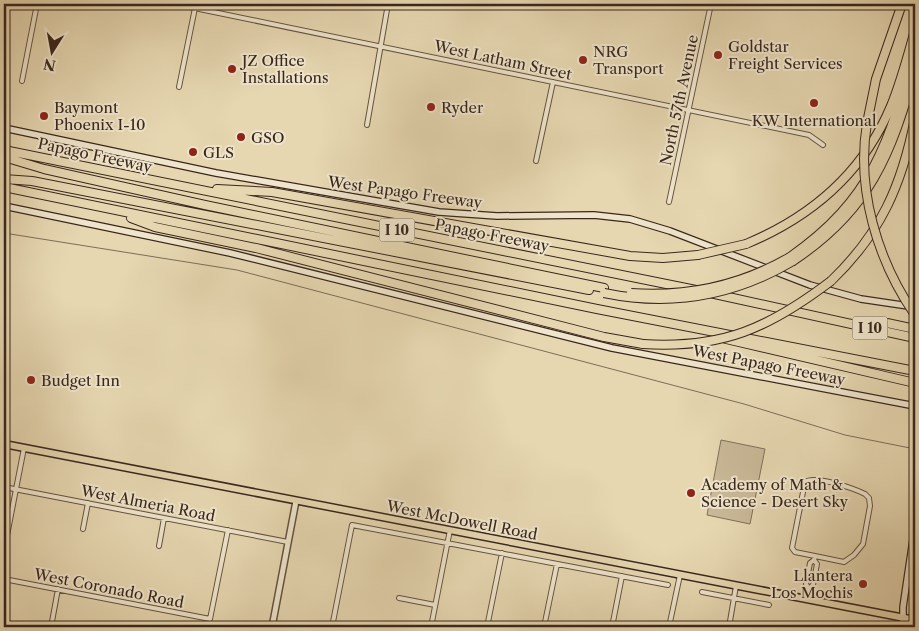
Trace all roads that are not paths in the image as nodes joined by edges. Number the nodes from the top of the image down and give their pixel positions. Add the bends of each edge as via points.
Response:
1 (37, 4) edge
2 (175, 4) edge
3 (388, 4) edge
4 (711, 4) edge
5 (902, 4) edge
6 (195, 8) junction
7 (915, 30) edge
8 (381, 46) junction
9 (915, 50) edge
10 (915, 70) edge
11 (22, 81) dead end
12 (553, 82) junction
13 (179, 87) dead end
14 (689, 110) junction
15 (915, 118) edge
16 (367, 125) dead end
17 (4, 128) edge
18 (823, 145) dead end
19 (4, 150) edge
20 (4, 157) edge
21 (536, 161) dead end
22 (4, 179) edge
23 (4, 188) edge
24 (190, 188) junction
25 (669, 202) dead end
26 (4, 206) edge
27 (108, 209) junction
28 (791, 259) junction
29 (604, 290) junction
30 (915, 307) edge
31 (597, 309) junction
32 (915, 314) edge
33 (826, 318) junction
34 (915, 329) edge
35 (915, 338) edge
36 (915, 370) edge
37 (915, 383) edge
38 (915, 406) edge
39 (4, 444) edge
40 (24, 448) junction
41 (4, 487) edge
42 (16, 490) junction
43 (296, 501) junction
44 (88, 503) junction
45 (164, 518) junction
46 (915, 526) edge
47 (83, 529) dead end
48 (228, 530) junction
49 (450, 530) junction
50 (288, 542) junction
51 (447, 542) junction
52 (158, 546) dead end
53 (4, 551) edge
54 (502, 553) junction
55 (814, 558) junction
56 (557, 564) junction
57 (680, 575) junction
58 (622, 576) junction
59 (4, 579) edge
60 (668, 586) dead end
61 (736, 586) junction
62 (58, 589) junction
63 (809, 589) junction
64 (702, 592) dead end
65 (399, 598) dead end
66 (734, 598) junction
67 (807, 600) junction
68 (435, 605) junction
69 (769, 605) dead end
70 (915, 608) edge
71 (902, 617) junction
72 (914, 620) edge
73 (51, 627) edge
74 (272, 627) edge
75 (332, 627) edge
76 (430, 627) edge
77 (487, 627) edge
78 (544, 627) edge
79 (612, 627) edge
80 (669, 627) edge
81 (729, 627) edge
82 (903, 627) edge
83 (908, 627) edge

1 - 11 street
2 - 6 street, West Latham Street
3 - 8 street
4 - 14 street, North 57th Avenue
5 - 32 highway, bridge via 876,79 867,123 865,183 874,228 893,277
6 - 8 street, West Latham Street
6 - 13 street
7 - 24 highway, bridge via 892,106 856,166 818,204 783,227 746,244 698,255 630,256 272,192
8 - 12 street, West Latham Street
8 - 16 street
9 - 28 highway via 892,130 870,176 829,224
10 - 28 highway via 896,134 876,178 840,223
12 - 14 street, West Latham Street
12 - 21 street
14 - 18 street, West Latham Street via 810,135
14 - 25 street, North 57th Avenue
15 - 27 highway, bridge via 904,168 887,209 869,238 831,281 776,319 724,339 680,345 617,340 264,251 155,227
17 - 30 main road, West Papago Freeway via 216,173 439,212 497,216 594,215 630,219 810,284 861,299
19 - 24 highway, Papago Freeway / I 10
20 - 29 highway via 44,170
22 - 29 highway via 32,181
23 - 27 highway, I 10
24 - 33 highway, Papago Freeway / I 10
26 - 38 main road, West Papago Freeway via 230,253 612,348
27 - 31 highway, I 10
28 - 29 highway, bridge via 731,284 690,292
31 - 36 highway, I 10
31 - 37 highway
33 - 34 highway via 887,323
33 - 35 highway, Papago Freeway / I 10
39 - 40 main road, West McDowell Road
40 - 42 street
40 - 43 main road, West McDowell Road
41 - 42 street, West Almeria Road
42 - 44 street, West Almeria Road
42 - 53 street
43 - 49 main road, West McDowell Road
43 - 50 street
44 - 45 street, West Almeria Road
44 - 47 street
45 - 48 street, West Almeria Road
45 - 52 street
46 - 71 main road
48 - 50 street, West Almeria Road
48 - 62 street, West Coronado Road via 210,618
49 - 51 street
49 - 57 main road, West McDowell Road
50 - 74 street
51 - 54 street, West McDowell Road
51 - 68 street
51 - 75 street, West McDowell Road via 352,525
54 - 56 street, West McDowell Road
54 - 77 street
55 - 55 street via 792,548 805,482 810,479 824,481 865,494 870,506 861,548 844,562
55 - 63 street via 806,584
55 - 63 street via 817,564 813,585
56 - 58 street, West McDowell Road
56 - 78 street
57 - 61 main road, West McDowell Road
57 - 80 street
58 - 60 street, West McDowell Road
58 - 79 street
59 - 62 street, West Coronado Road
61 - 66 street
61 - 67 main road, West McDowell Road
62 - 73 street
63 - 67 street
64 - 66 street
65 - 68 street
66 - 69 street
66 - 81 street
67 - 71 main road, West McDowell Road
68 - 76 street
70 - 72 main road
71 - 72 main road, West McDowell Road
71 - 82 main road
72 - 83 main road

